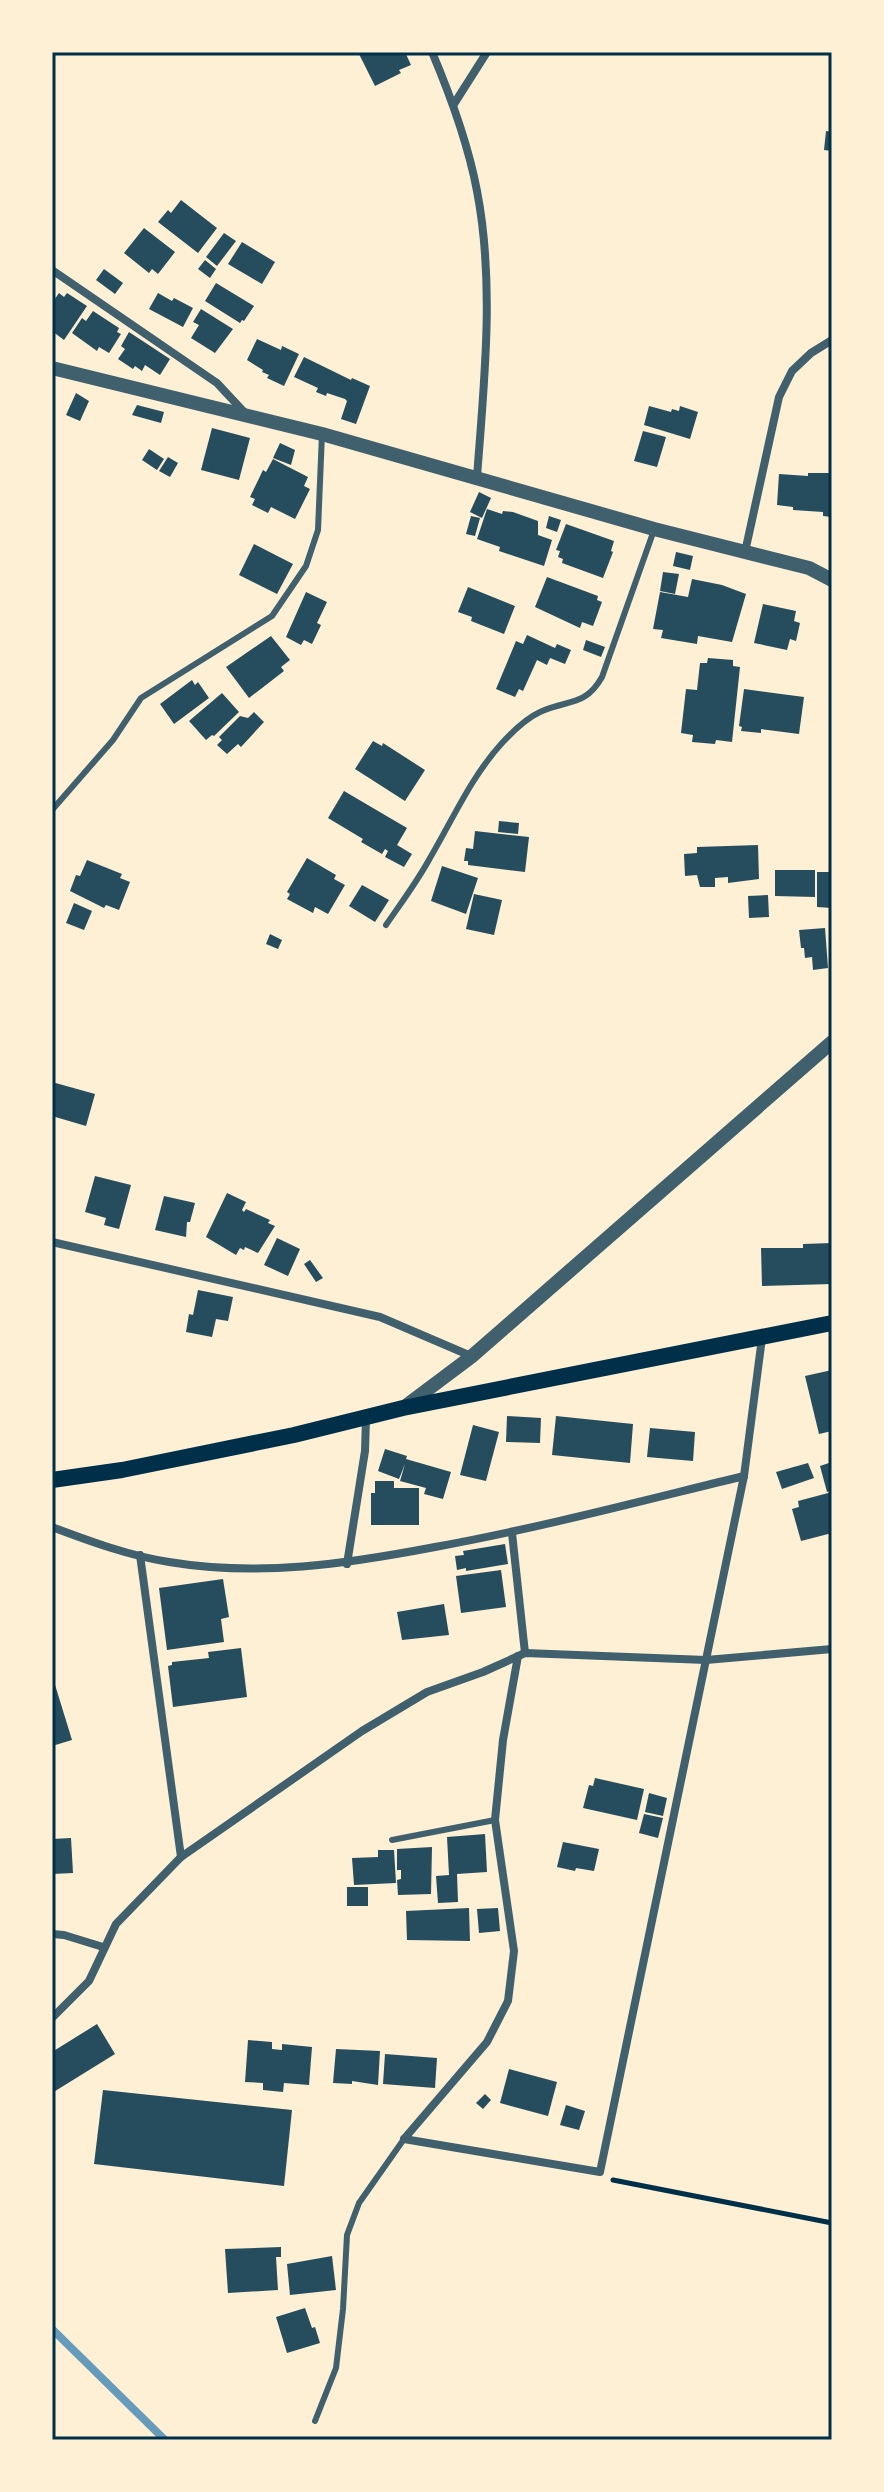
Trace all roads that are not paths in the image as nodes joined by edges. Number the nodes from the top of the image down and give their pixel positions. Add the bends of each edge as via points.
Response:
1 (432, 52) edge
2 (487, 52) edge
3 (454, 104) junction
4 (52, 270) edge
5 (832, 340) edge
6 (52, 368) edge
7 (249, 416) junction
8 (322, 434) junction
9 (477, 477) junction
10 (654, 529) junction
11 (745, 552) junction
12 (832, 580) edge
13 (52, 810) edge
14 (386, 925) dead end
15 (832, 1042) edge
16 (52, 1242) edge
17 (832, 1323) edge
18 (762, 1338) junction
19 (471, 1357) junction
20 (403, 1408) junction
21 (366, 1417) junction
22 (744, 1476) junction
23 (52, 1480) edge
24 (52, 1527) edge
25 (512, 1533) junction
26 (140, 1555) junction
27 (347, 1564) junction
28 (832, 1649) edge
29 (521, 1655) junction
30 (706, 1660) junction
31 (495, 1820) junction
32 (392, 1840) dead end
33 (181, 1857) junction
34 (52, 1934) edge
35 (103, 1947) junction
36 (52, 2018) edge
37 (404, 2139) junction
38 (315, 2421) dead end

1 - 3 street
2 - 3 street
3 - 9 street via 477,191 485,267 486,348
4 - 7 street via 217,383
5 - 11 street via 792,371 779,397
6 - 7 street
7 - 8 street
8 - 9 street
8 - 13 lane via 318,530 306,566 272,616 141,698 113,740
9 - 10 street
10 - 11 street
10 - 14 lane via 593,692 525,721 502,743
11 - 12 street via 809,568
15 - 19 street
16 - 19 street via 380,1317
17 - 18 main road
18 - 20 main road
18 - 22 street
19 - 20 street
20 - 21 main road
21 - 23 main road
21 - 27 street
22 - 25 street
22 - 30 street
24 - 26 street
25 - 27 street
25 - 29 street
26 - 27 street via 271,1570
26 - 33 street
28 - 30 street
29 - 30 street
29 - 31 street via 503,1740
29 - 33 street via 427,1692
30 - 37 street via 600,2172
31 - 32 lane
31 - 37 street via 514,1951 508,2001 487,2042
33 - 35 street via 116,1924
34 - 35 street
35 - 36 street via 89,1981
37 - 38 lane via 359,2203 347,2235 336,2368

